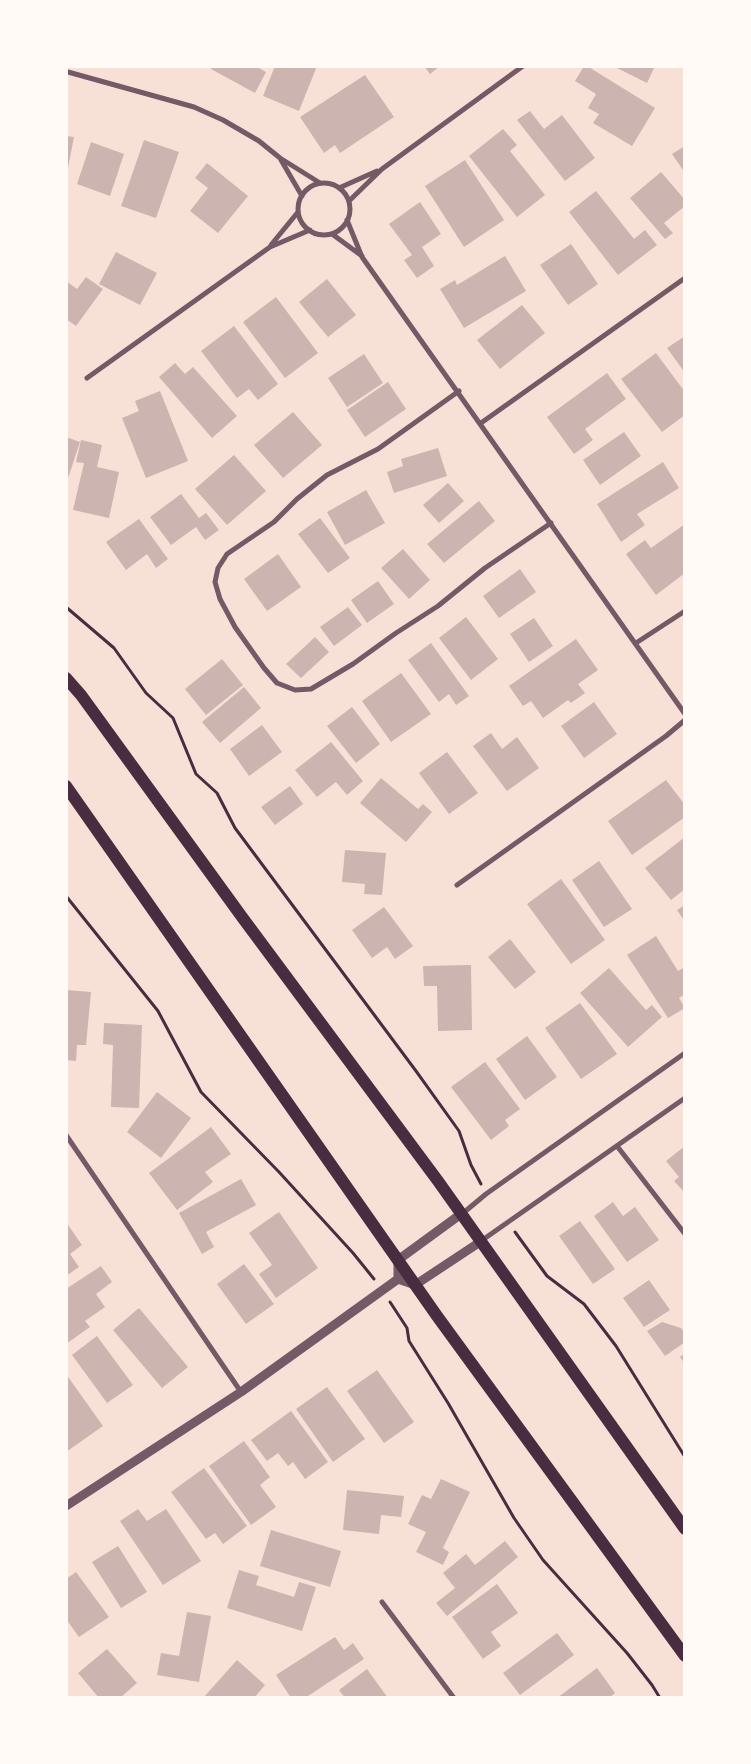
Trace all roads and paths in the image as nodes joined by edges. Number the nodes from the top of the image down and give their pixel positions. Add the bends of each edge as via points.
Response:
1 (523, 66) edge
2 (68, 72) dead end
3 (280, 158) junction
4 (382, 169) junction
5 (320, 183) junction
6 (339, 188) junction
7 (302, 196) junction
8 (349, 201) junction
9 (298, 212) junction
10 (348, 220) junction
11 (310, 230) junction
12 (332, 234) junction
13 (270, 247) junction
14 (362, 257) junction
15 (685, 278) edge
16 (87, 378) dead end
17 (459, 391) junction
18 (481, 423) junction
19 (551, 523) junction
20 (66, 607) edge
21 (685, 611) edge
22 (636, 643) junction
23 (66, 678) edge
24 (685, 714) edge
25 (685, 720) edge
26 (66, 786) edge
27 (456, 885) dead end
28 (685, 1053) edge
29 (685, 1098) edge
30 (66, 1135) edge
31 (617, 1146) junction
32 (486, 1194) junction
33 (461, 1214) junction
34 (508, 1223) junction
35 (685, 1234) edge
36 (480, 1242) junction
37 (398, 1260) junction
38 (398, 1279) junction
39 (415, 1285) junction
40 (241, 1392) junction
41 (685, 1457) edge
42 (66, 1506) edge
43 (685, 1529) edge
44 (382, 1602) dead end
45 (685, 1656) edge
46 (454, 1698) edge

1 - 4 street
2 - 3 street via 194,107 259,141
3 - 5 street
3 - 7 street
4 - 6 street
4 - 8 street
5 - 6 street
5 - 7 street
6 - 8 street
7 - 9 street
8 - 10 street
9 - 11 street
9 - 13 street
10 - 12 street
10 - 14 street
11 - 12 street
11 - 13 street
12 - 14 street
13 - 16 street
14 - 17 street
15 - 18 street
17 - 18 street
17 - 19 street via 378,449 327,475 274,522 227,554 218,568 215,582 235,627 277,683 295,690 311,689 438,606 485,568
18 - 19 street
19 - 22 street
20 - 32 path via 114,648 146,693 173,718 196,774 217,793 235,828 460,1131 471,1165
21 - 22 street
22 - 24 street
23 - 33 main road via 82,695
25 - 27 street
26 - 37 main road
28 - 32 street
29 - 31 street
30 - 40 street
31 - 34 street
31 - 35 street
32 - 33 street
33 - 36 main road
33 - 37 street
34 - 36 street
34 - 41 path via 547,1276 584,1304 616,1346
36 - 39 street
36 - 43 main road
37 - 38 street
37 - 39 main road
38 - 39 street
38 - 40 street
39 - 45 main road
40 - 42 street
44 - 46 street

